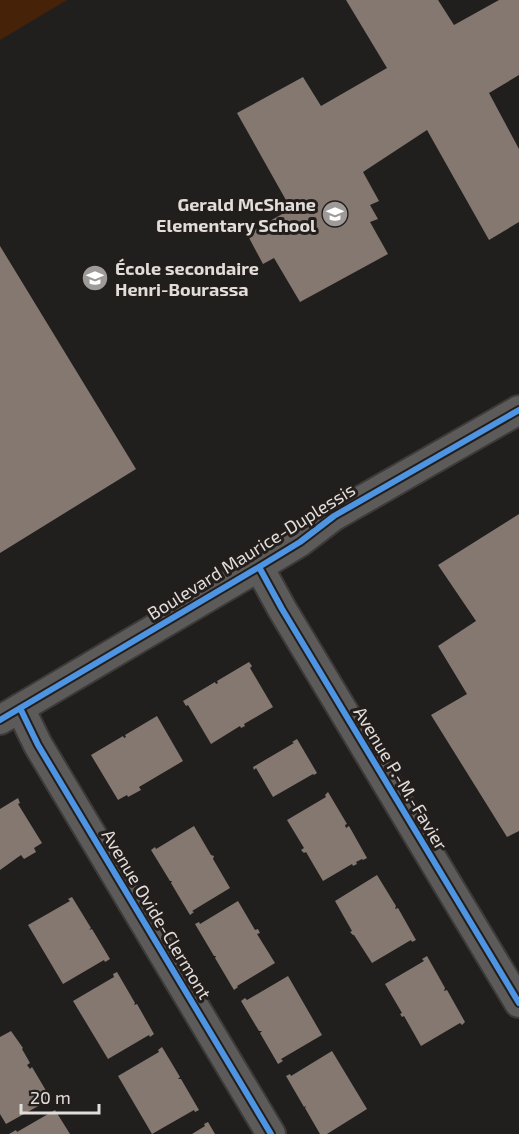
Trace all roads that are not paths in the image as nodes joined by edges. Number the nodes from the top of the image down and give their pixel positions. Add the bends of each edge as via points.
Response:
1 (519, 410) edge
2 (259, 567) junction
3 (10, 714) edge
4 (519, 1003) edge
5 (270, 1134) edge

1 - 2 street, Boulevard Maurice-Duplessis via 334,516
2 - 3 street, Boulevard Maurice-Duplessis
2 - 4 street, Avenue P.-M.-Favier
3 - 5 street, Avenue Ovide-Clermont via 38,745

